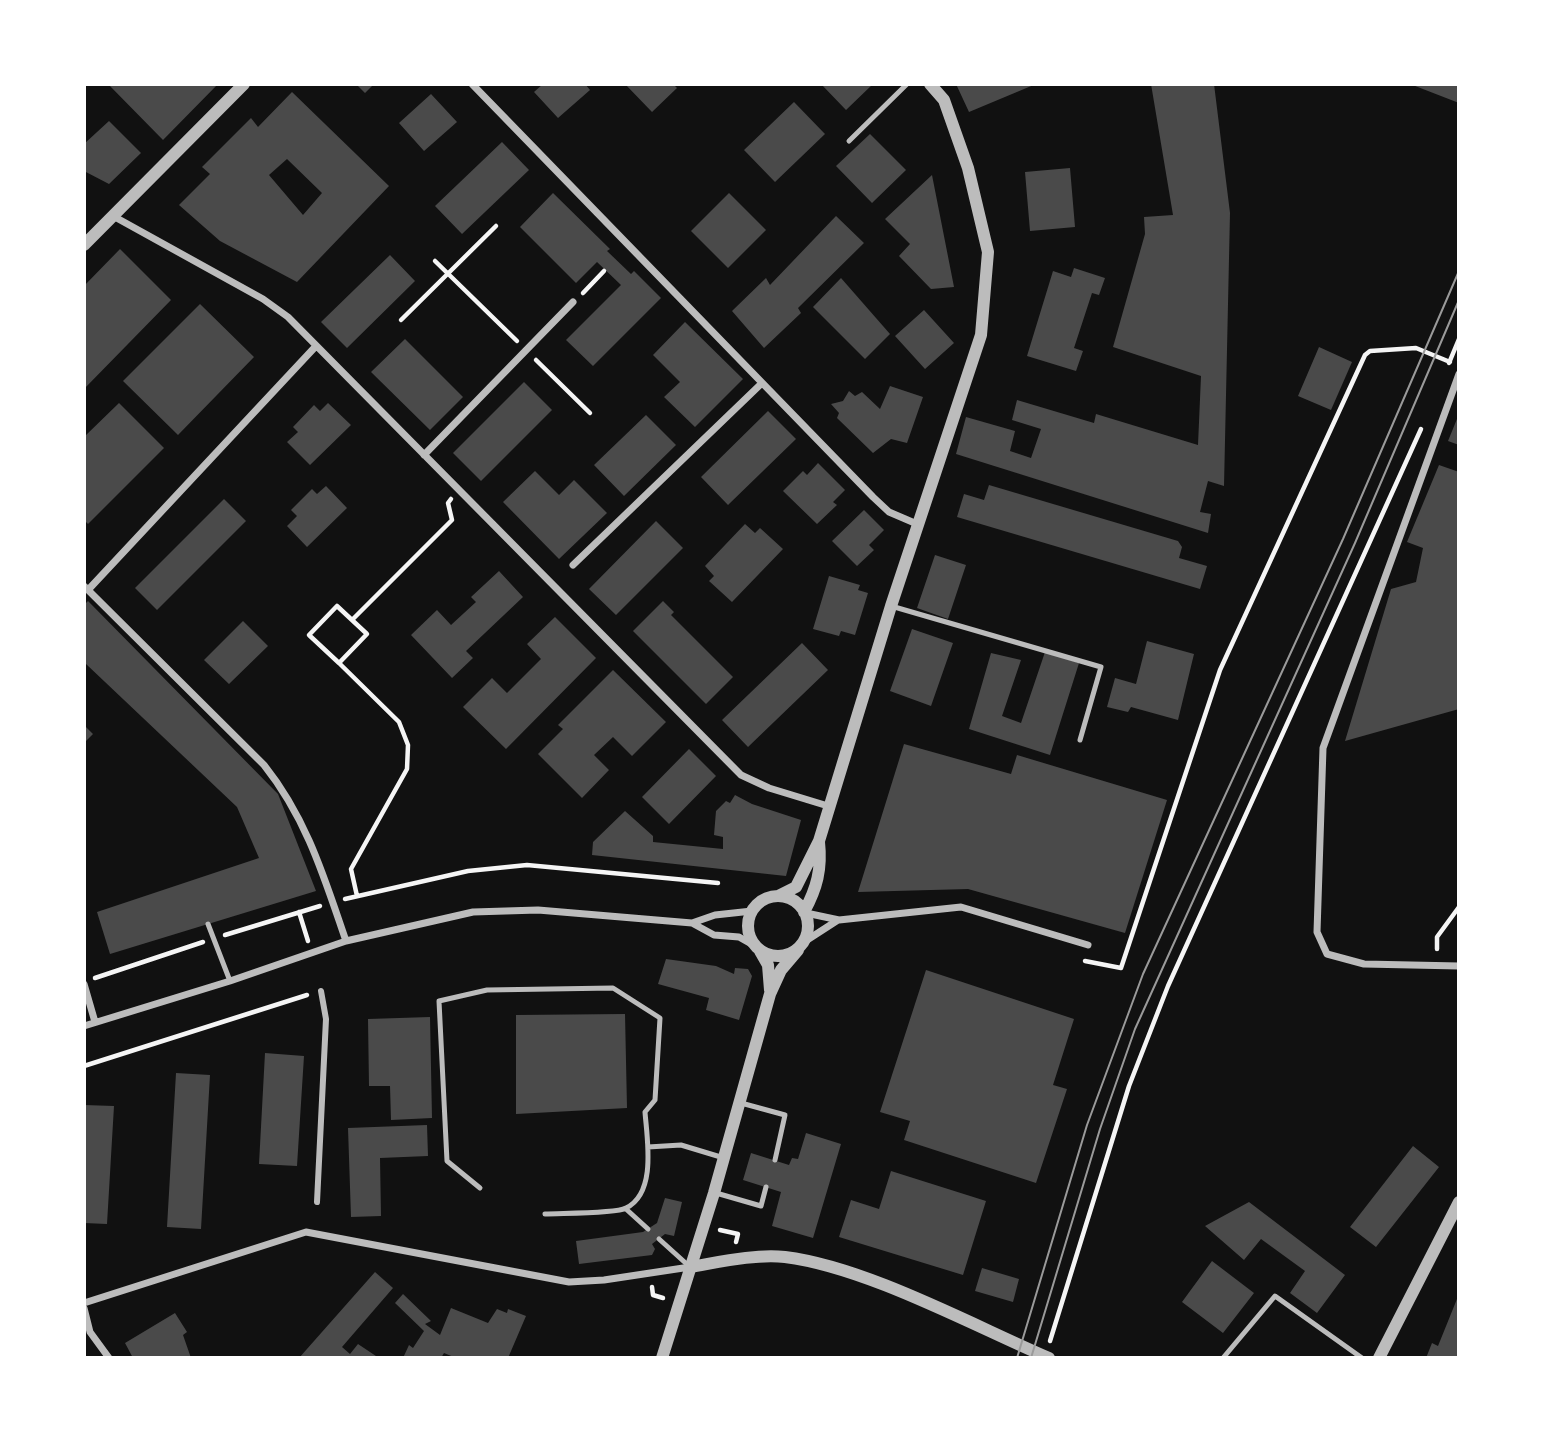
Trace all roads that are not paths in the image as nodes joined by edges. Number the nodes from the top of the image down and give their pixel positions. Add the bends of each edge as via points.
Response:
1 (244, 84) edge
2 (472, 84) edge
3 (906, 84) edge
4 (930, 84) edge
5 (849, 141) dead end
6 (113, 216) junction
7 (84, 245) edge
8 (573, 302) road end
9 (316, 346) junction
10 (1459, 374) edge
11 (762, 383) junction
12 (424, 455) junction
13 (917, 524) junction
14 (573, 565) dead end
15 (86, 588) edge
16 (891, 606) junction
17 (1080, 740) dead end
18 (828, 806) junction
19 (819, 841) junction
20 (778, 896) junction
21 (752, 911) junction
22 (805, 912) junction
23 (839, 920) junction
24 (692, 923) junction
25 (208, 924) dead end
26 (346, 941) junction
27 (1088, 945) dead end
28 (801, 946) junction
29 (757, 948) junction
30 (1459, 966) edge
31 (230, 982) junction
32 (84, 983) edge
33 (321, 990) road end
34 (770, 993) junction
35 (95, 1023) junction
36 (84, 1026) edge
37 (741, 1103) junction
38 (648, 1147) junction
39 (724, 1158) junction
40 (775, 1160) dead end
41 (766, 1187) dead end
42 (480, 1188) dead end
43 (714, 1193) junction
44 (317, 1202) dead end
45 (1459, 1202) edge
46 (625, 1209) junction
47 (545, 1214) dead end
48 (649, 1229) dead end
49 (659, 1239) dead end
50 (690, 1267) junction
51 (84, 1303) edge
52 (84, 1308) edge
53 (1047, 1357) edge
54 (109, 1358) edge
55 (662, 1358) edge
56 (1223, 1358) edge
57 (1362, 1358) edge
58 (1379, 1358) edge

1 - 6 street
2 - 11 street
3 - 5 lane
4 - 13 street via 944,100 968,168 988,252 981,335
6 - 7 street
6 - 9 street via 263,299
8 - 12 street
9 - 12 street
9 - 15 street
10 - 30 street via 1323,748 1317,932 1327,954 1364,964
11 - 13 street via 889,512
11 - 14 street
12 - 18 street via 741,775
13 - 16 street
15 - 26 street via 286,792 299,814
16 - 17 lane via 1101,667
16 - 18 street
18 - 19 street
19 - 20 street via 796,887
19 - 22 street via 821,866
20 - 21 street via 763,900
20 - 22 street via 793,900
21 - 24 street
21 - 29 street via 748,925
22 - 23 street
22 - 28 street via 808,928
23 - 27 street via 961,907
23 - 28 street
24 - 26 street via 537,910 473,912
24 - 29 street via 714,935 739,937
25 - 31 lane
26 - 31 street
28 - 29 street via 774,956
28 - 34 street
29 - 34 street via 768,965
31 - 35 street
32 - 35 street
33 - 44 street via 326,1020
34 - 37 street
35 - 36 street
37 - 39 street
37 - 40 lane via 785,1115
38 - 39 lane via 681,1146
38 - 42 lane via 645,1112 654,1100 660,1018 613,988 487,990 439,1001 447,1161
38 - 46 lane via 650,1165 638,1198
39 - 43 street
41 - 43 lane via 761,1206
43 - 50 street
45 - 58 street
46 - 47 lane
46 - 48 lane
49 - 50 lane
50 - 51 street via 569,1282 306,1232
50 - 53 street via 782,1257 818,1263
50 - 55 street
52 - 54 street via 90,1332
56 - 57 lane via 1275,1296

